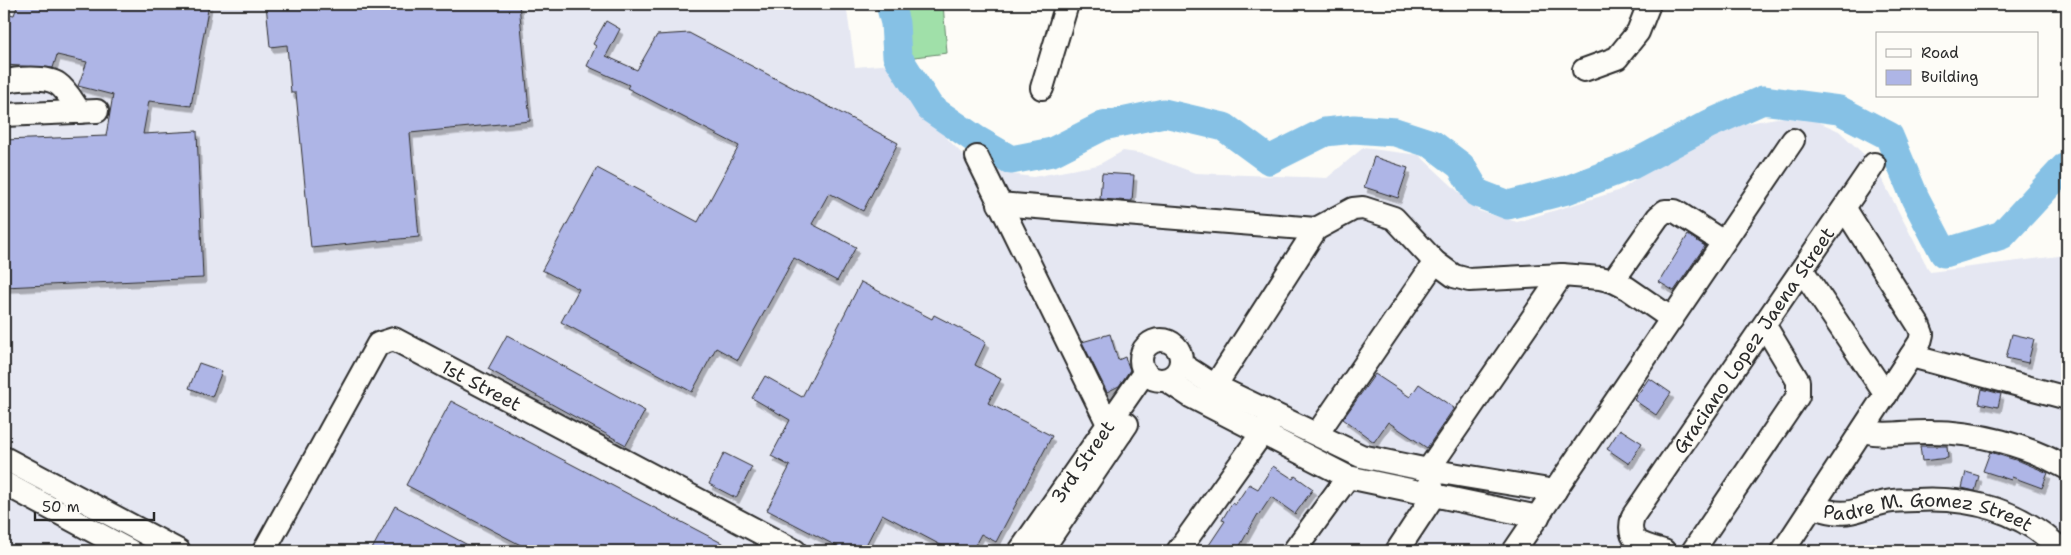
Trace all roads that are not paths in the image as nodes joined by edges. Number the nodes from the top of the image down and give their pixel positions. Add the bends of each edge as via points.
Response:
1 (1067, 4) edge
2 (1649, 4) edge
3 (1584, 70) dead end
4 (4, 82) edge
5 (1042, 88) dead end
6 (4, 115) edge
7 (1793, 140) dead end
8 (977, 157) dead end
9 (1874, 164) dead end
10 (1000, 204) junction
11 (1845, 209) junction
12 (1316, 229) junction
13 (1723, 242) junction
14 (1435, 262) junction
15 (1802, 270) junction
16 (1562, 276) junction
17 (1613, 281) junction
18 (1672, 319) junction
19 (1765, 326) junction
20 (1916, 349) junction
21 (1162, 374) junction
22 (1215, 386) junction
23 (2064, 390) edge
24 (1886, 395) junction
25 (1269, 423) junction
26 (1115, 428) junction
27 (1862, 431) junction
28 (1317, 434) junction
29 (4, 458) edge
30 (2067, 468) edge
31 (1428, 470) junction
32 (1348, 477) junction
33 (4, 483) edge
34 (1555, 492) junction
35 (1434, 495) junction
36 (1813, 507) junction
37 (1538, 516) junction
38 (130, 551) edge
39 (180, 551) edge
40 (264, 551) edge
41 (795, 551) edge
42 (1020, 551) edge
43 (1041, 551) edge
44 (1178, 551) edge
45 (1294, 551) edge
46 (1398, 551) edge
47 (1514, 551) edge
48 (1664, 551) edge
49 (1693, 551) edge
50 (1783, 551) edge
51 (2062, 551) edge

1 - 5 street
2 - 3 street via 1638,32 1617,58
4 - 6 street via 14,78 58,83 88,112
7 - 13 street
8 - 10 street
9 - 11 street, Graciano Lopez Jaena Street
10 - 12 street
10 - 26 street
11 - 15 street, Graciano Lopez Jaena Street
11 - 20 street via 1919,326 1922,334
12 - 14 street via 1353,209 1363,208 1394,218
12 - 22 street
13 - 17 street via 1675,211 1665,211
13 - 18 street
14 - 16 street via 1454,276 1469,280
14 - 28 street
15 - 19 street, Graciano Lopez Jaena Street
15 - 24 street
16 - 17 street
16 - 31 street
17 - 18 street
18 - 34 street
19 - 48 street, Graciano Lopez Jaena Street via 1633,516 1630,526 1636,541
19 - 49 street via 1798,381 1798,396
20 - 23 street
20 - 24 street
21 - 22 street
21 - 25 street via 1192,396
21 - 26 street, 3rd Street
22 - 25 street
24 - 27 street
25 - 28 street
25 - 32 street
25 - 44 street
26 - 42 street, 3rd Street
26 - 43 street, 3rd Street
27 - 30 street via 1886,435 1957,432 1991,438 2037,453
27 - 36 street
28 - 31 street via 1361,456
29 - 39 street
31 - 34 street
31 - 35 street
32 - 35 street
32 - 45 street
33 - 38 street
34 - 37 street
35 - 37 street
35 - 46 street
36 - 50 street
36 - 51 street, Padre M. Gomez Street via 1847,514 1886,502 1938,499 1988,506 2015,516
37 - 47 street
40 - 41 street, 1st Street via 378,344 394,339

